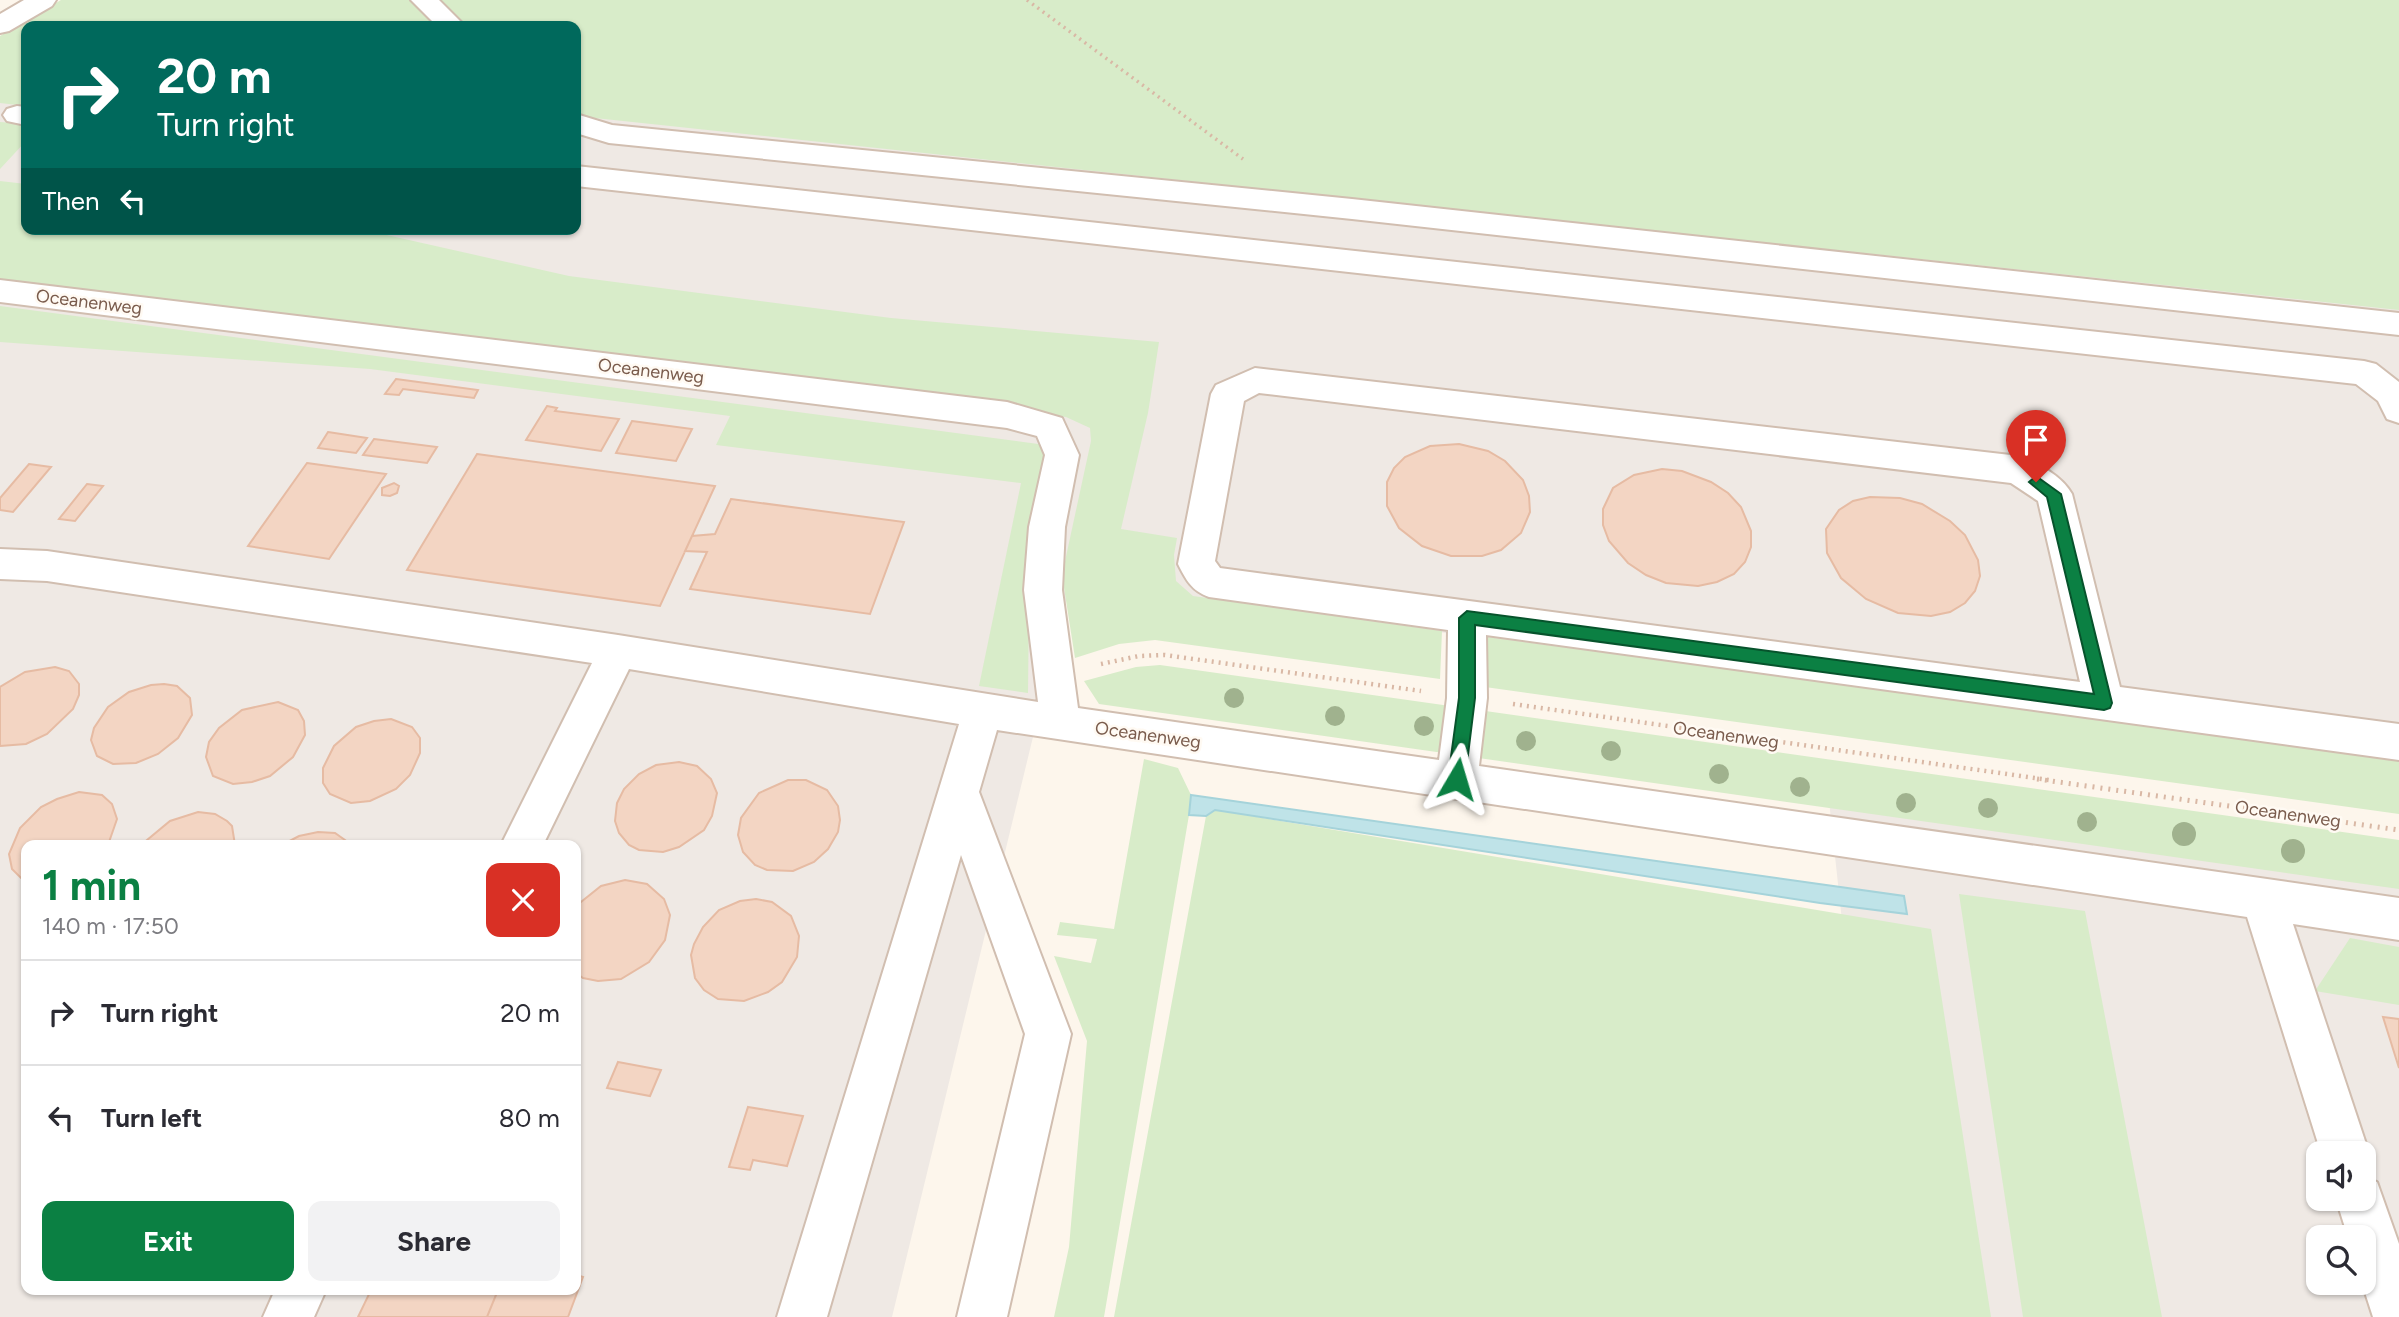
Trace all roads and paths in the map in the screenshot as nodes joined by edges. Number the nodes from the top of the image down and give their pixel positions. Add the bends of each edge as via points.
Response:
1 (43, 0) edge
2 (424, 0) edge
3 (1027, 0) edge
4 (447, 21) edge
5 (0, 25) edge
6 (581, 125) edge
7 (581, 177) edge
8 (1300, 204) junction
9 (0, 291) edge
10 (2399, 324) edge
11 (2399, 410) edge
12 (0, 564) edge
13 (1467, 618) junction
14 (618, 651) junction
15 (1055, 675) junction
16 (1467, 698) junction
17 (2104, 703) junction
18 (983, 710) junction
19 (1060, 723) junction
20 (2399, 742) edge
21 (1457, 779) junction
22 (959, 793) junction
23 (2399, 830) edge
24 (524, 840) edge
25 (2263, 899) junction
26 (2399, 919) edge
27 (2341, 1141) edge
28 (2364, 1211) edge
29 (299, 1295) edge
30 (288, 1317) edge
31 (802, 1317) edge
32 (982, 1317) edge
33 (2398, 1317) edge

1 - 5 street
2 - 4 street
3 - 8 path
6 - 8 street via 609,134
7 - 11 street via 2364,373 2390,393
8 - 10 street
9 - 15 street, Oceanenweg via 994,413 1050,427 1062,455 1047,527 1043,590
12 - 14 street, Oceanenweg via 47,566
13 - 16 street
13 - 17 street
13 - 17 street via 1209,582 1196,564 1228,394 1255,380 2018,470 2054,494
14 - 18 street, Oceanenweg
14 - 24 street
15 - 16 path, Oceanenweg via 1139,656 1165,655
15 - 19 street, Oceanenweg
16 - 21 street
16 - 23 path, Oceanenweg
17 - 20 street
18 - 19 street, Oceanenweg
18 - 22 street
19 - 21 street, Oceanenweg
21 - 25 street, Oceanenweg
22 - 31 street
22 - 32 street via 1048,1034
25 - 26 street, Oceanenweg
25 - 27 street
28 - 33 street
29 - 30 street

